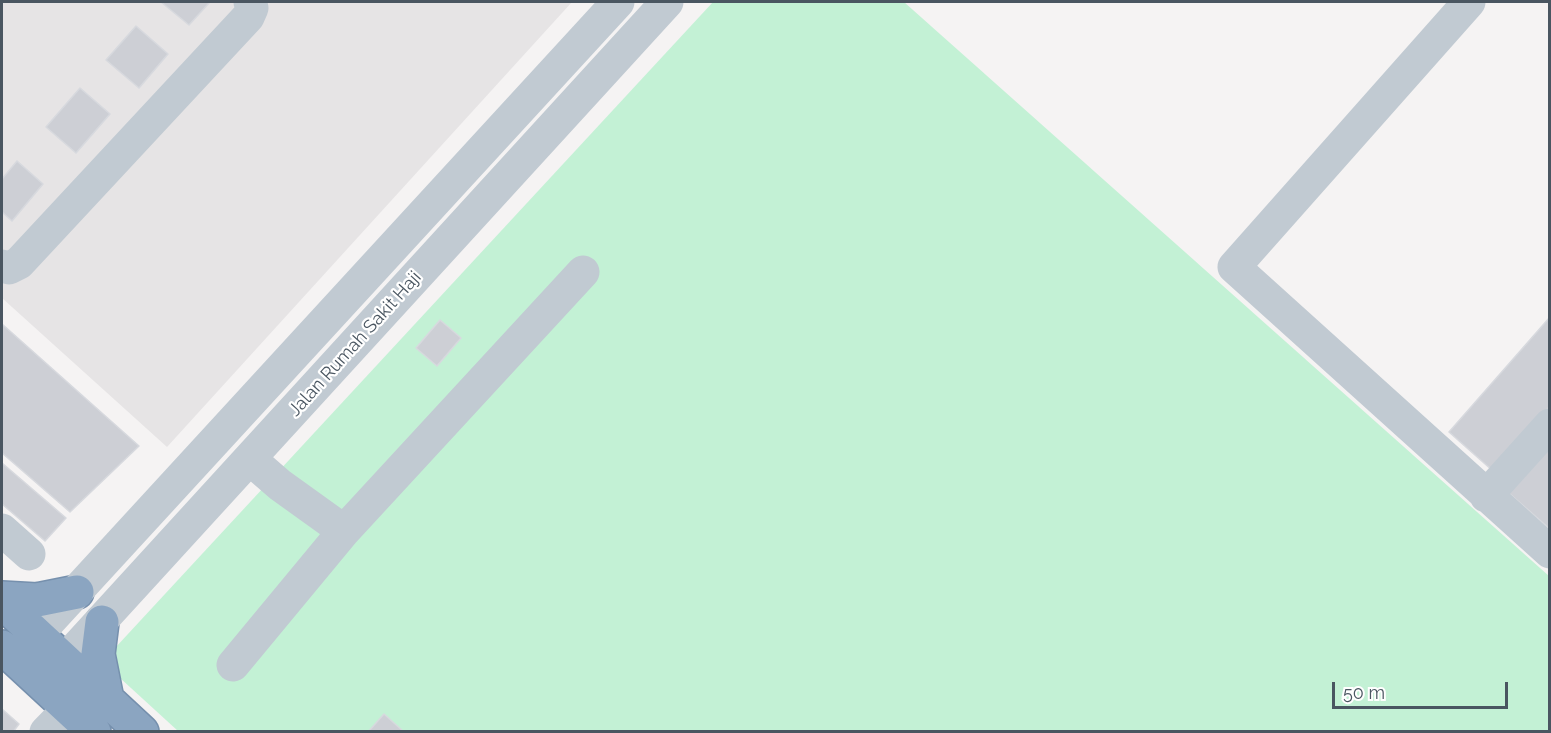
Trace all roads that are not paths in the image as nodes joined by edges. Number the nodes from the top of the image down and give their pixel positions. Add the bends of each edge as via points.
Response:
1 (250, 2) edge
2 (618, 2) edge
3 (667, 2) edge
4 (1469, 2) edge
5 (2, 266) edge
6 (583, 272) dead end
7 (1550, 425) edge
8 (250, 459) junction
9 (1486, 496) junction
10 (2, 530) edge
11 (344, 531) junction
12 (1550, 552) edge
13 (28, 554) dead end
14 (77, 592) junction
15 (2, 600) edge
16 (102, 622) junction
17 (38, 635) junction
18 (8, 653) edge
19 (66, 662) junction
20 (233, 665) dead end
21 (43, 685) junction
22 (99, 692) junction
23 (68, 708) junction
24 (46, 732) edge
25 (94, 732) edge
26 (142, 732) edge

1 - 5 street via 248,17 19,263 9,268
2 - 14 street, Jalan Rumah Sakit Haji
3 - 8 street, Jalan Rumah Sakit Haji
4 - 9 street via 1234,266
6 - 11 street
7 - 9 street
8 - 11 street
8 - 16 street, Jalan Rumah Sakit Haji
9 - 12 street
10 - 13 street
11 - 20 street
14 - 15 highway via 37,600
14 - 17 street, Jalan Rumah Sakit Haji
15 - 17 highway
16 - 19 street, Jalan Rumah Sakit Haji
16 - 22 highway
17 - 18 street, Jalan Rumah Sakit Haji
17 - 19 highway
18 - 21 highway
19 - 21 street, Jalan Rumah Sakit Haji
19 - 22 highway
21 - 23 highway
22 - 23 street
22 - 26 highway
23 - 24 street
23 - 25 highway

